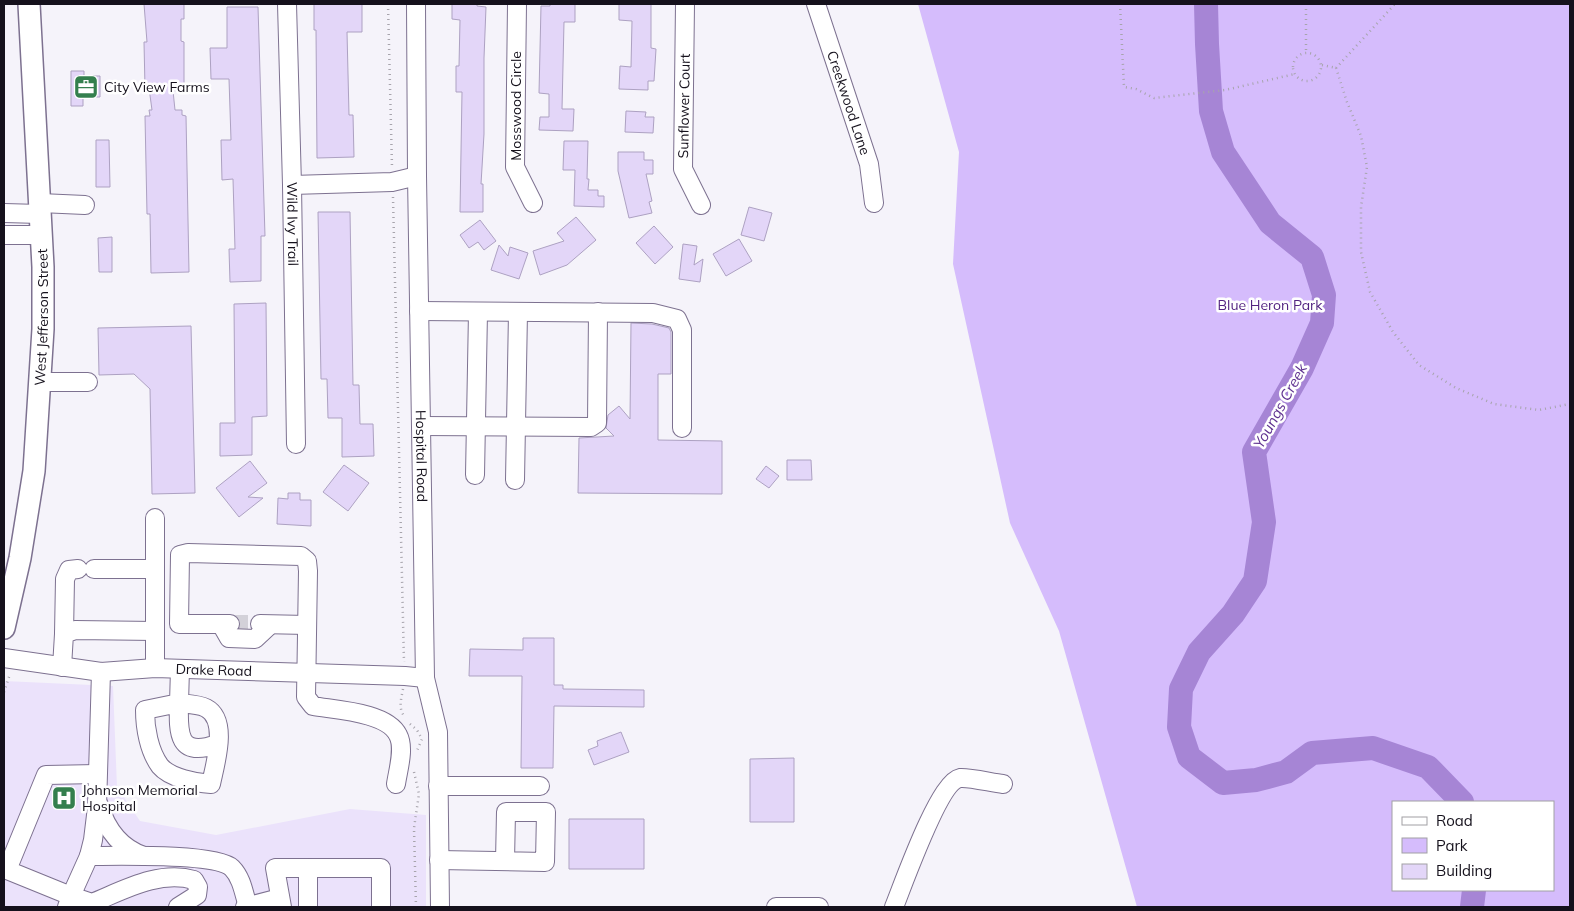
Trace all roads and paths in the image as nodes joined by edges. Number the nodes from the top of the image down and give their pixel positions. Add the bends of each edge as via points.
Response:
1 (29, 4) edge
2 (287, 4) edge
3 (388, 4) edge
4 (416, 4) edge
5 (517, 4) edge
6 (685, 4) edge
7 (816, 4) edge
8 (1120, 4) edge
9 (1306, 4) edge
10 (1395, 4) edge
11 (1306, 53) junction
12 (1322, 65) junction
13 (1336, 68) junction
14 (1295, 74) junction
15 (417, 176) junction
16 (392, 182) junction
17 (292, 185) junction
18 (874, 203) dead end
19 (85, 204) dead end
20 (533, 204) dead end
21 (701, 205) dead end
22 (40, 209) junction
23 (4, 213) edge
24 (4, 235) edge
25 (41, 235) junction
26 (419, 311) junction
27 (478, 312) junction
28 (518, 312) junction
29 (598, 312) junction
30 (40, 382) junction
31 (88, 382) dead end
32 (1570, 404) edge
33 (421, 426) junction
34 (476, 426) junction
35 (516, 426) junction
36 (682, 428) dead end
37 (296, 444) dead end
38 (475, 475) dead end
39 (515, 480) dead end
40 (155, 518) dead end
41 (156, 569) junction
42 (307, 625) junction
43 (4, 628) edge
44 (155, 631) junction
45 (64, 634) junction
46 (4, 658) edge
47 (62, 667) junction
48 (155, 668) junction
49 (180, 669) junction
50 (101, 672) junction
51 (306, 672) junction
52 (405, 676) junction
53 (425, 678) junction
54 (9, 679) dead end
55 (4, 692) edge
56 (179, 703) junction
57 (217, 744) junction
58 (414, 757) dead end
59 (413, 766) dead end
60 (97, 774) junction
61 (396, 784) dead end
62 (1002, 784) dead end
63 (438, 786) junction
64 (540, 786) dead end
65 (97, 799) junction
66 (89, 856) junction
67 (147, 857) junction
68 (439, 860) junction
69 (505, 861) dead end
70 (308, 868) junction
71 (69, 902) edge
72 (281, 902) edge
73 (93, 905) edge
74 (178, 907) edge
75 (247, 907) edge
76 (308, 907) edge
77 (381, 907) edge
78 (416, 907) edge
79 (440, 907) edge
80 (776, 907) edge
81 (819, 907) edge
82 (894, 907) edge

1 - 22 main road, West Jefferson Street
2 - 17 street, Wild Ivy Trail
3 - 16 path
4 - 15 street, Hospital Road
5 - 20 street, Mosswood Circle via 515,167
6 - 21 street, Sunflower Court via 683,169
7 - 18 street, Creekwood Lane via 869,164
8 - 14 path via 1124,87 1154,98 1225,90
9 - 11 path
10 - 13 path
11 - 12 path via 1314,54
11 - 14 path via 1295,61
12 - 13 path
12 - 14 path via 1312,80 1302,80
13 - 32 path via 1361,136 1366,167 1361,207 1361,252 1370,292 1393,332 1420,365 1456,388 1494,404 1539,410
15 - 16 street
15 - 26 street, Hospital Road
16 - 17 street
16 - 52 path
17 - 37 street, Wild Ivy Trail
19 - 22 street
22 - 23 street
22 - 25 main road, West Jefferson Street
24 - 25 street
25 - 30 main road, West Jefferson Street via 43,329
26 - 27 street
26 - 33 street, Hospital Road
27 - 28 street
27 - 34 street
28 - 29 street
28 - 35 street
29 - 35 street via 597,423 591,427
29 - 36 street via 653,313 678,319 682,330
30 - 31 street
30 - 43 main road, West Jefferson Street via 34,471 20,558
33 - 34 street
33 - 53 street, Hospital Road
34 - 35 street
34 - 38 street
35 - 39 street
40 - 41 street
41 - 44 street
41 - 45 street via 69,570 65,579
42 - 42 street via 308,571 307,561 302,556 180,555 179,624 226,624 229,638 255,639 262,624
42 - 51 street
44 - 45 street via 75,630
44 - 48 street
45 - 47 street
46 - 47 street, Drake Road
47 - 50 street, Drake Road
48 - 49 street, Drake Road
48 - 50 street, Drake Road
49 - 51 street, Drake Road
49 - 56 street
50 - 60 street
51 - 52 street, Drake Road
51 - 61 street via 306,697 313,706 363,714 386,722 398,734 401,755
52 - 53 street, Drake Road
52 - 58 path via 402,713 422,739
53 - 63 street, Hospital Road via 438,732
54 - 55 path
56 - 57 street via 206,708 216,716 220,728
56 - 57 street via 181,739 189,747 198,749
56 - 57 street via 145,710 148,741 161,766 177,776 211,784
59 - 78 path via 419,794 414,828
60 - 65 street
60 - 71 street via 46,775 7,870
62 - 82 street via 960,778 948,785 932,813
63 - 64 street
63 - 68 street, Hospital Road
65 - 66 street
65 - 67 street via 105,822 114,835 124,846
66 - 67 street
66 - 71 street
67 - 75 street via 204,859 232,868 243,886
68 - 69 street
68 - 79 street, Hospital Road
70 - 72 street via 275,868
70 - 76 street
70 - 77 street via 381,868
71 - 73 street
72 - 75 street
73 - 74 street via 154,878 186,877 194,880 198,887 197,896
80 - 81 street

